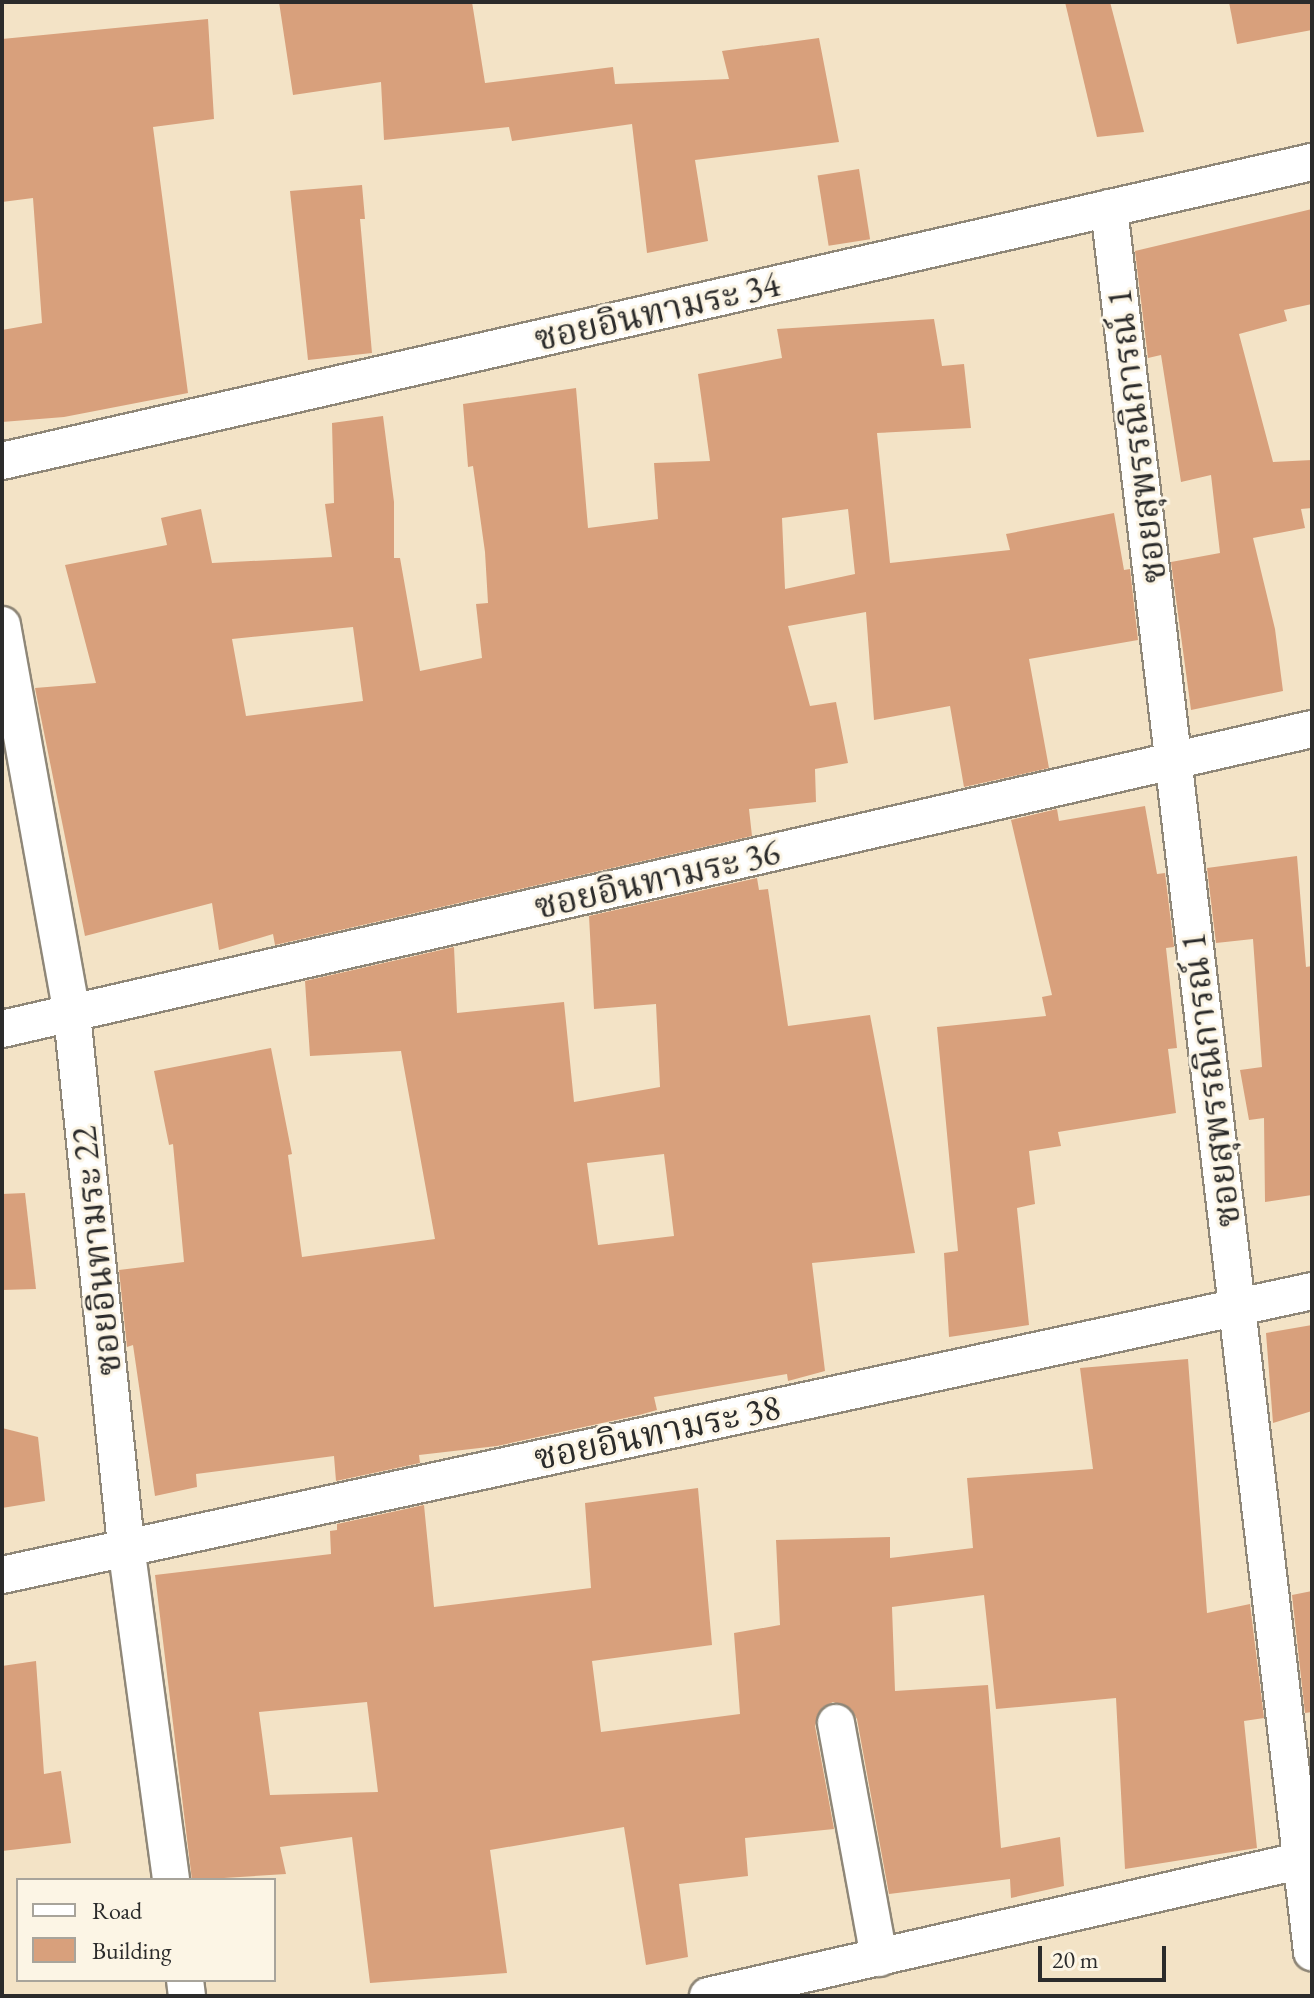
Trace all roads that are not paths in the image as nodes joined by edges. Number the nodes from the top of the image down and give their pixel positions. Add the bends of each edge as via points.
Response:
1 (1312, 162) edge
2 (1109, 208) junction
3 (2, 461) edge
4 (2, 625) edge
5 (1312, 729) edge
6 (1173, 759) junction
7 (72, 1014) junction
8 (2, 1029) edge
9 (1312, 1291) edge
10 (1236, 1307) junction
11 (126, 1546) junction
12 (2, 1575) edge
13 (836, 1723) dead end
14 (1307, 1859) edge
15 (171, 1878) edge
16 (1312, 1952) edge
17 (879, 1958) junction
18 (708, 1996) edge

1 - 2 street, ซอยอินทามระ 34
2 - 3 street, ซอยอินทามระ 34
2 - 6 street, ซอยสุพรรณิการณ์ 1
4 - 7 street, ซอยอินทามระ 22
5 - 6 street, ซอยอินทามระ 36
6 - 7 street, ซอยอินทามระ 36
6 - 10 street, ซอยสุพรรณิการณ์ 1
7 - 8 street, ซอยอินทามระ 36
7 - 11 street, ซอยอินทามระ 22
9 - 10 street, ซอยอินทามระ 38
10 - 11 street, ซอยอินทามระ 38
10 - 14 street, ซอยสุพรรณิการณ์ 1
11 - 12 street, ซอยอินทามระ 38
11 - 15 street, ซอยอินทามระ 22
13 - 17 street
14 - 16 street, ซอยสุพรรณิการณ์ 1
14 - 17 street
17 - 18 street

